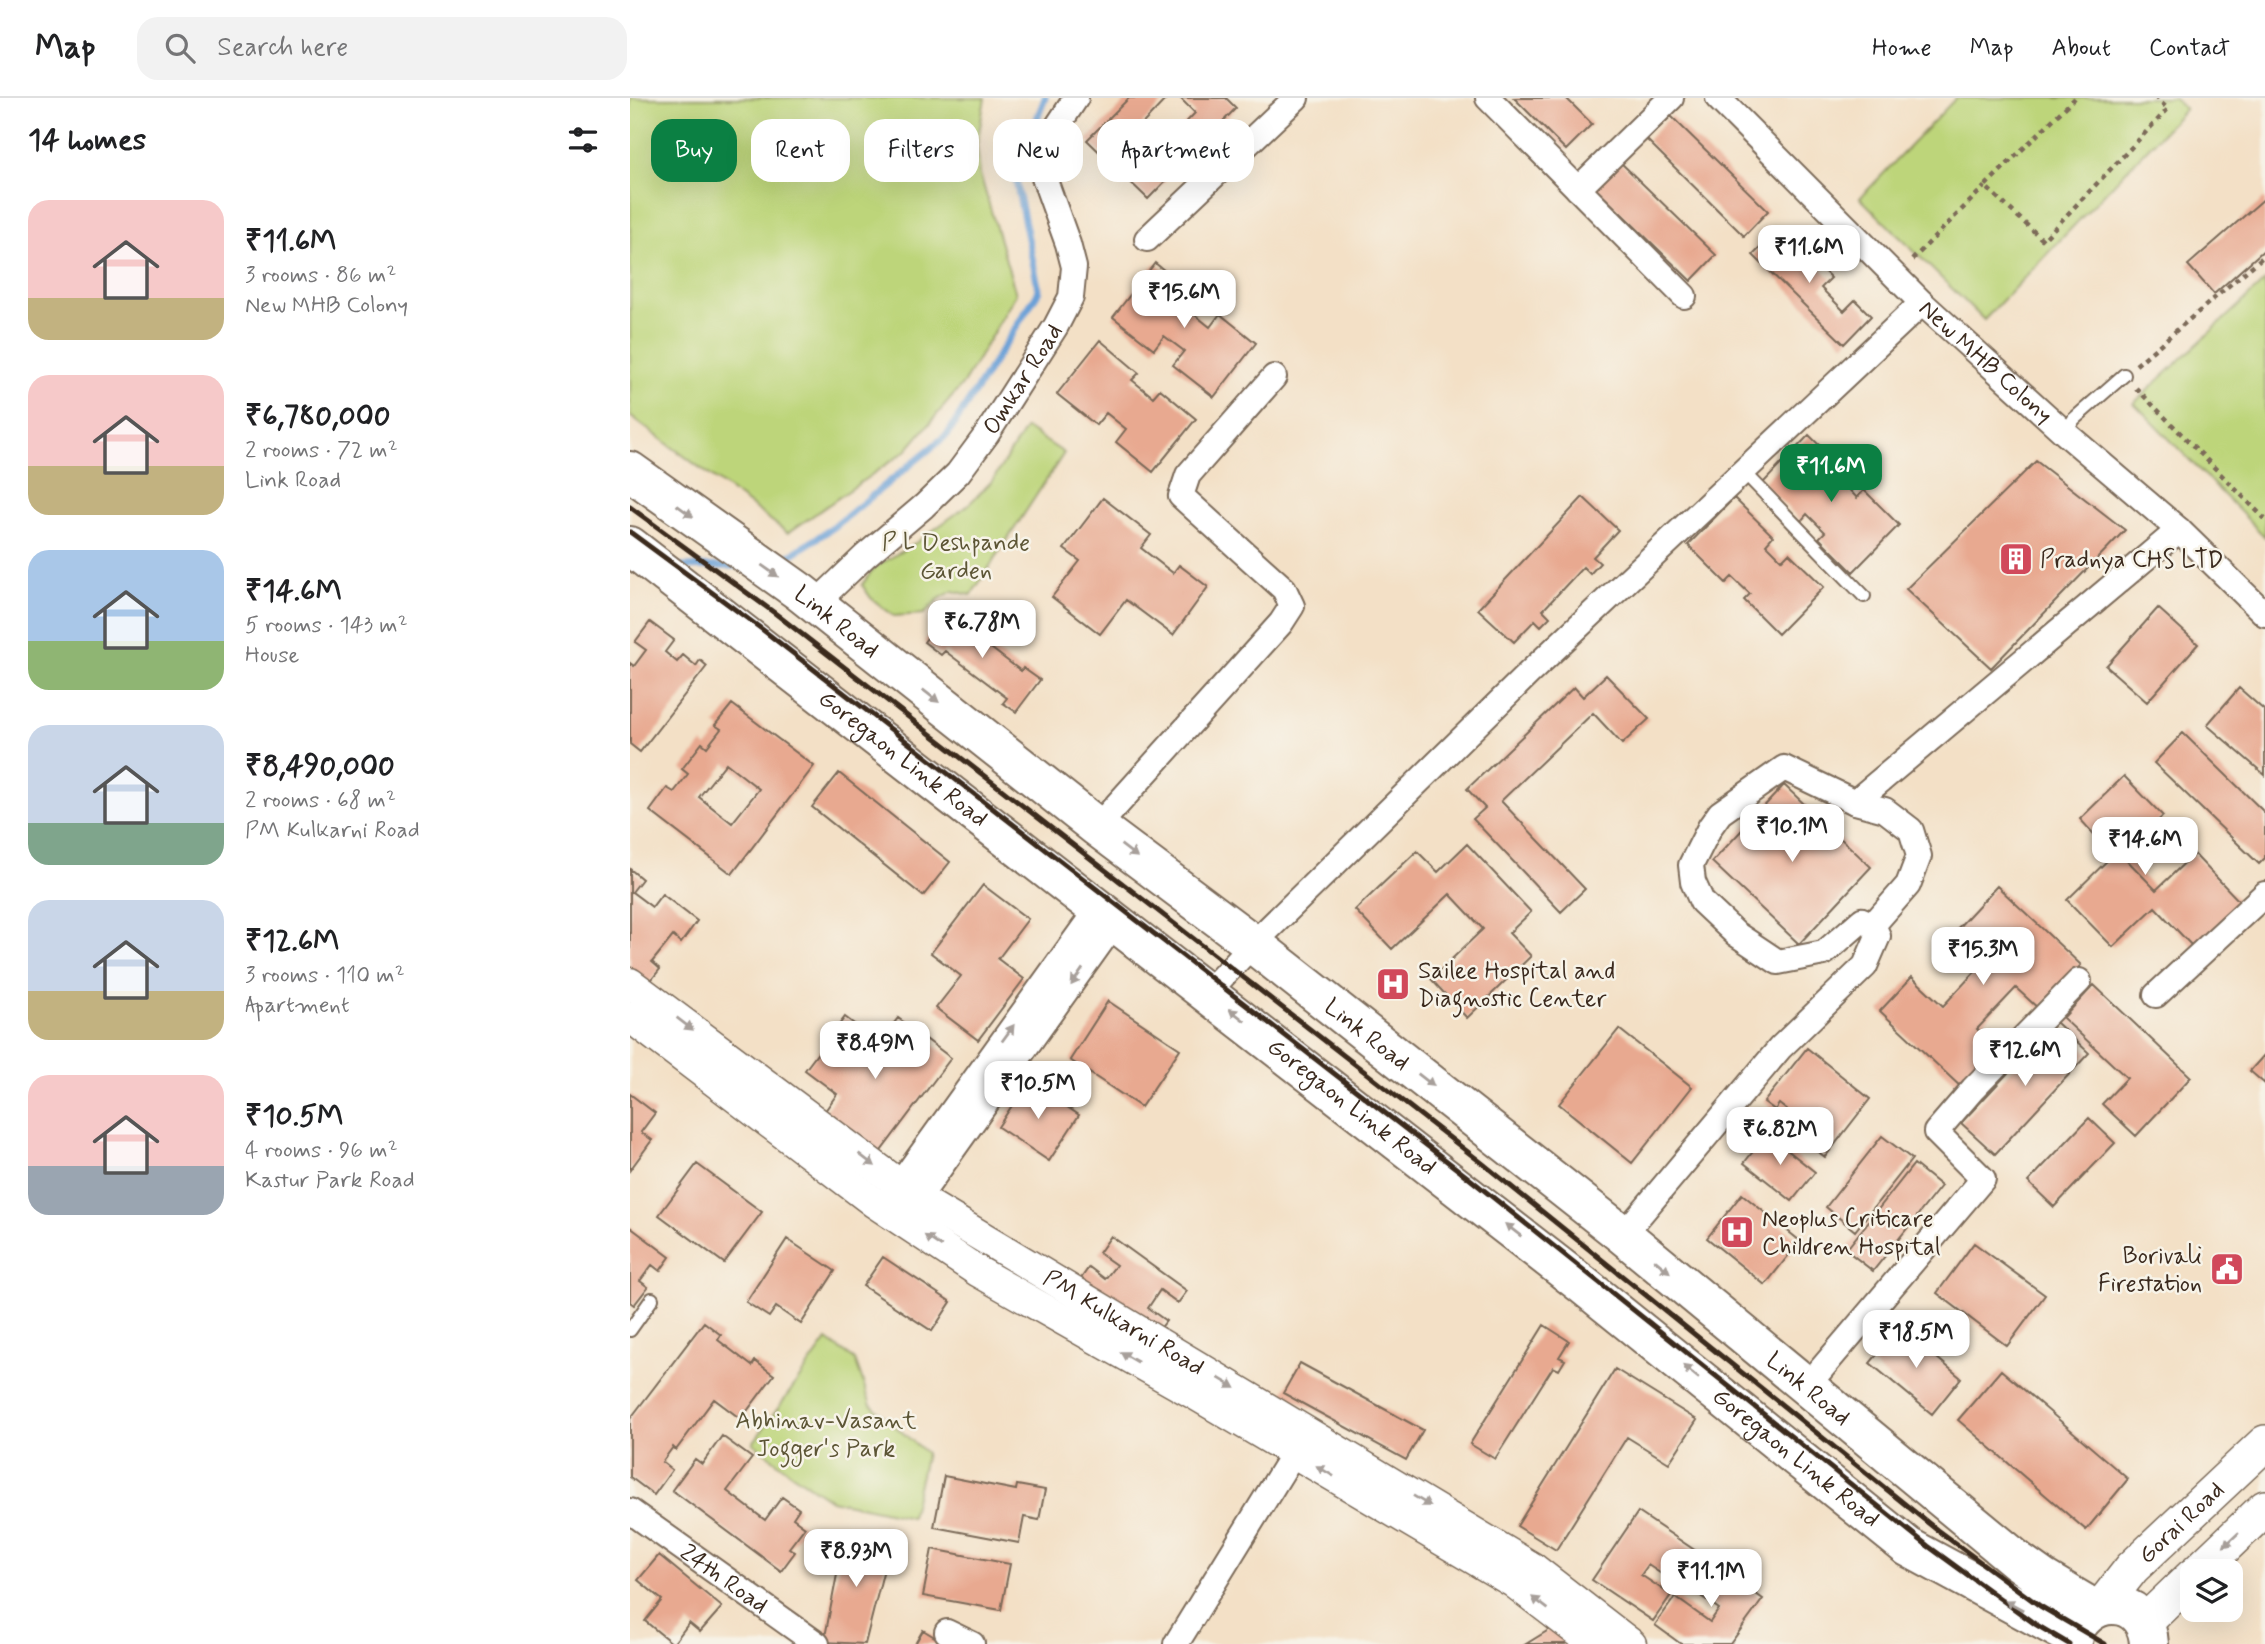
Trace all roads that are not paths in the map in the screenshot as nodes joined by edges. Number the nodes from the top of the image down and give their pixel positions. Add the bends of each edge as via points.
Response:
1 (1076, 98) edge
2 (1296, 98) edge
3 (1489, 98) edge
4 (1671, 98) edge
5 (1718, 98) edge
6 (1578, 189) junction
7 (1147, 239) dead end
8 (1684, 296) dead end
9 (1922, 303) junction
10 (2124, 375) road end
11 (1274, 377) dead end
12 (2065, 433) junction
13 (630, 471) edge
14 (1743, 471) junction
15 (2179, 530) junction
16 (646, 558) edge
17 (1864, 596) dead end
18 (807, 598) junction
19 (2265, 614) edge
20 (1855, 802) junction
21 (1097, 827) junction
22 (2265, 894) edge
23 (1107, 915) junction
24 (1873, 925) junction
25 (1253, 944) junction
26 (2079, 981) dead end
27 (630, 983) edge
28 (1208, 992) junction
29 (2155, 995) dead end
30 (630, 1017) edge
31 (901, 1203) junction
32 (1623, 1235) junction
33 (652, 1299) dead end
34 (630, 1330) edge
35 (1807, 1386) junction
36 (1300, 1442) junction
37 (2265, 1443) edge
38 (2265, 1508) edge
39 (630, 1511) edge
40 (2212, 1559) edge
41 (2180, 1592) edge
42 (2086, 1624) edge
43 (947, 1632) dead end
44 (2147, 1633) edge
45 (817, 1644) edge
46 (972, 1644) edge
47 (1175, 1644) edge
48 (1594, 1644) edge
49 (1631, 1644) edge

1 - 18 street, Omkar Road via 1047,142 1041,169 1074,267 1071,297 958,473 865,556
2 - 7 street
3 - 6 street
4 - 6 street
5 - 9 street, New MHB Colony
6 - 8 street
9 - 12 street, New MHB Colony
9 - 14 street
10 - 12 lane via 2074,419
11 - 21 street via 1188,475 1181,496 1284,589 1292,607
12 - 15 street, New MHB Colony
13 -> 18 main road, Link Road
14 - 17 lane
14 - 25 street
15 - 19 street, New MHB Colony
15 - 20 street
16 - 23 main road, Goregaon Link Road
18 -> 21 main road, Link Road
20 - 24 street via 1885,810 1911,830 1919,856 1908,886
20 - 24 street via 1784,768 1720,813 1691,865 1693,882 1702,902 1736,934 1779,962 1824,953 1862,920
21 -> 25 main road, Link Road
22 - 29 street
23 - 28 main road, Goregaon Link Road
23 - 31 street
24 - 32 street via 1878,936 1865,966 1780,1048
25 - 28 street
25 -> 32 main road, Link Road
26 - 35 street via 1936,1132 1983,1179
27 -> 31 street, PM Kulkarni Road
42 -> 28 main road, Goregaon Link Road via 1908,1547
30 - 31 street, PM Kulkarni Road
31 - 36 street, PM Kulkarni Road via 979,1272
32 -> 35 main road, Link Road
33 - 34 lane
35 - 42 main road, Link Road via 2042,1578
36 - 47 street
48 -> 36 street, PM Kulkarni Road via 1513,1582
36 -> 49 street, PM Kulkarni Road via 1533,1568
37 - 42 main road, Gorai Road via 2132,1568
38 -> 40 main road, Gorai Road
39 - 45 street, 24th Road
41 - 44 main road, Gorai Road
42 - 44 main road via 2115,1605 2136,1614
43 - 46 street

